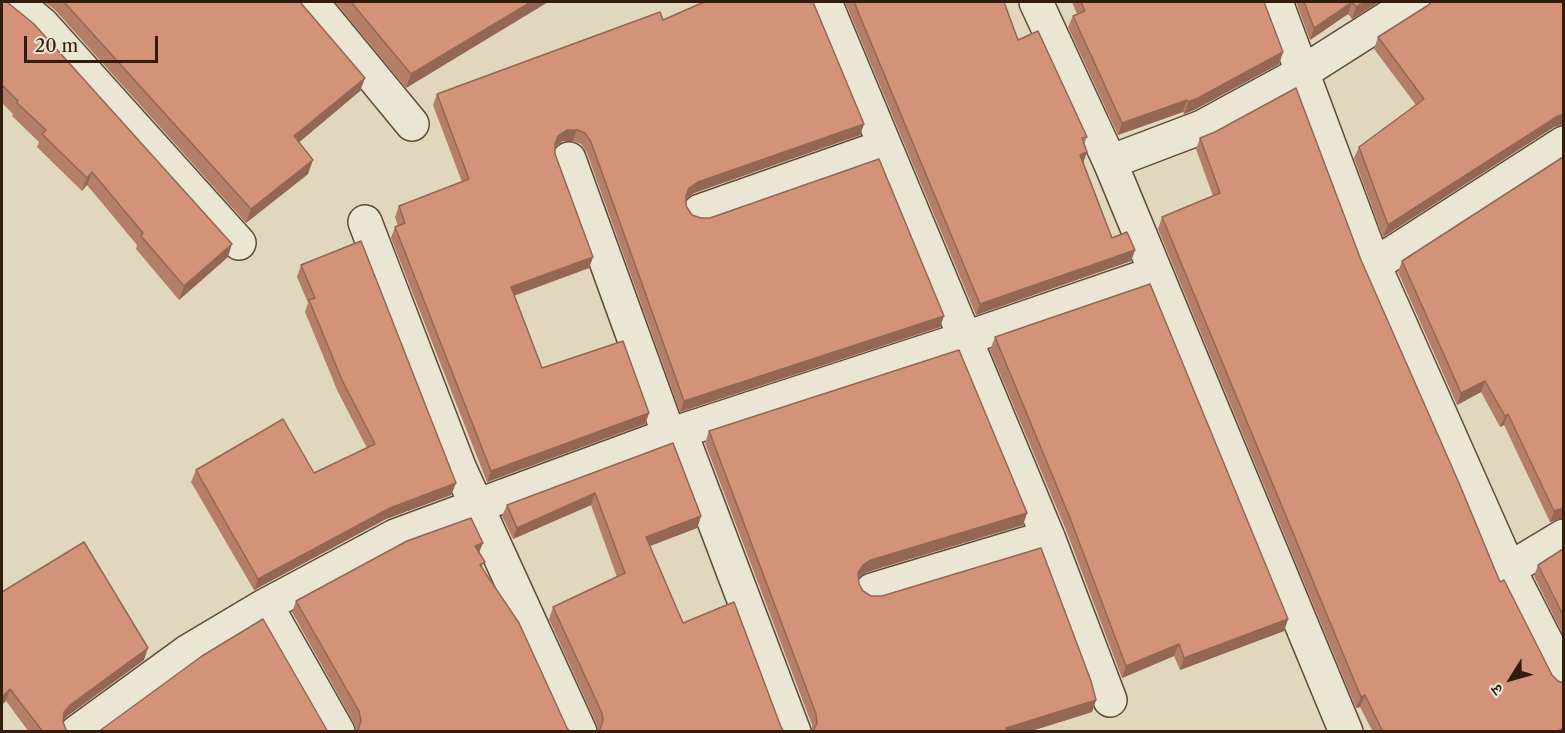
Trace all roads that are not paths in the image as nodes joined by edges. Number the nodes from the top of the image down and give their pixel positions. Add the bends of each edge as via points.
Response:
1 (15, 2) edge
2 (309, 2) edge
3 (825, 2) edge
4 (1036, 2) edge
5 (1275, 2) edge
6 (1413, 2) edge
7 (1303, 72) junction
8 (412, 124) dead end
9 (1563, 143) edge
10 (885, 146) junction
11 (569, 159) dead end
12 (1110, 162) junction
13 (700, 211) dead end
14 (365, 222) dead end
15 (239, 243) dead end
16 (1374, 265) junction
17 (1155, 273) junction
18 (966, 338) junction
19 (675, 433) junction
20 (475, 505) junction
21 (1563, 536) edge
22 (1048, 537) junction
23 (1509, 568) junction
24 (872, 590) dead end
25 (266, 605) junction
26 (1563, 676) edge
27 (1110, 700) dead end
28 (92, 727) edge
29 (338, 732) edge
30 (580, 732) edge
31 (794, 732) edge
32 (1346, 732) edge

1 - 15 street via 42,24
2 - 8 street
3 - 10 street
4 - 12 street
5 - 7 street
6 - 7 street
7 - 12 street via 1202,128
7 - 16 street
9 - 16 street
10 - 13 street
10 - 18 street
11 - 19 street
12 - 17 street
14 - 20 street
16 - 23 street
17 - 18 street
17 - 32 street
18 - 19 street
18 - 22 street
19 - 20 street
19 - 31 street
20 - 25 street via 395,536
20 - 30 street
21 - 23 street
22 - 24 street
22 - 27 street
23 - 26 street
25 - 28 street via 186,652
25 - 29 street

